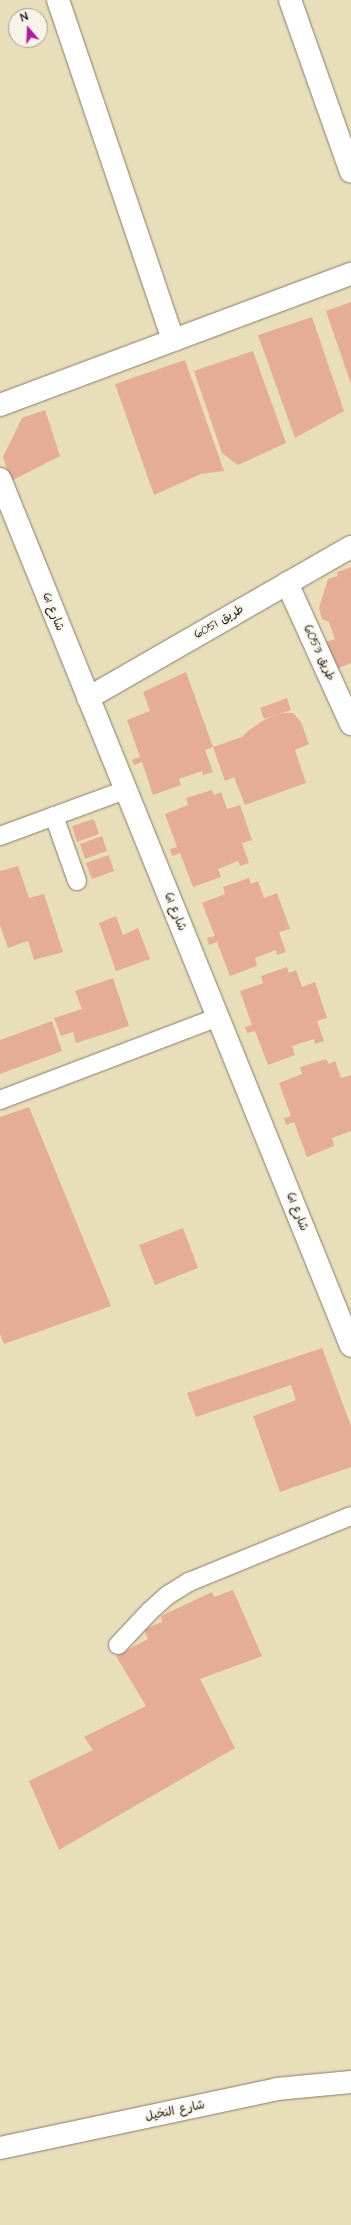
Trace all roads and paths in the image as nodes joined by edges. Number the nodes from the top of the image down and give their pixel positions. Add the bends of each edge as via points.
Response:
1 (58, 0) edge
2 (290, 0) edge
3 (351, 172) edge
4 (351, 274) edge
5 (173, 340) junction
6 (0, 405) edge
7 (0, 479) edge
8 (351, 547) edge
9 (287, 583) junction
10 (88, 698) junction
11 (351, 724) edge
12 (125, 790) junction
13 (54, 816) junction
14 (0, 836) edge
15 (77, 881) dead end
16 (219, 1017) junction
17 (0, 1100) edge
18 (351, 1346) edge
19 (351, 1516) edge
20 (118, 1645) dead end
21 (351, 2082) edge
22 (0, 2148) edge

1 - 5 street
2 - 3 street
4 - 5 street
5 - 6 street
7 - 10 street, شارع 61
8 - 9 street, طريق 6051
9 - 10 street, طريق 6051
9 - 11 street, طريق 6053
10 - 12 street, شارع 61
12 - 13 lane
12 - 16 street, شارع 61
13 - 14 lane
13 - 15 lane
16 - 17 lane
16 - 18 street, شارع 61
19 - 20 lane via 189,1582 168,1595
21 - 22 street, شارع النخيل via 277,2089

